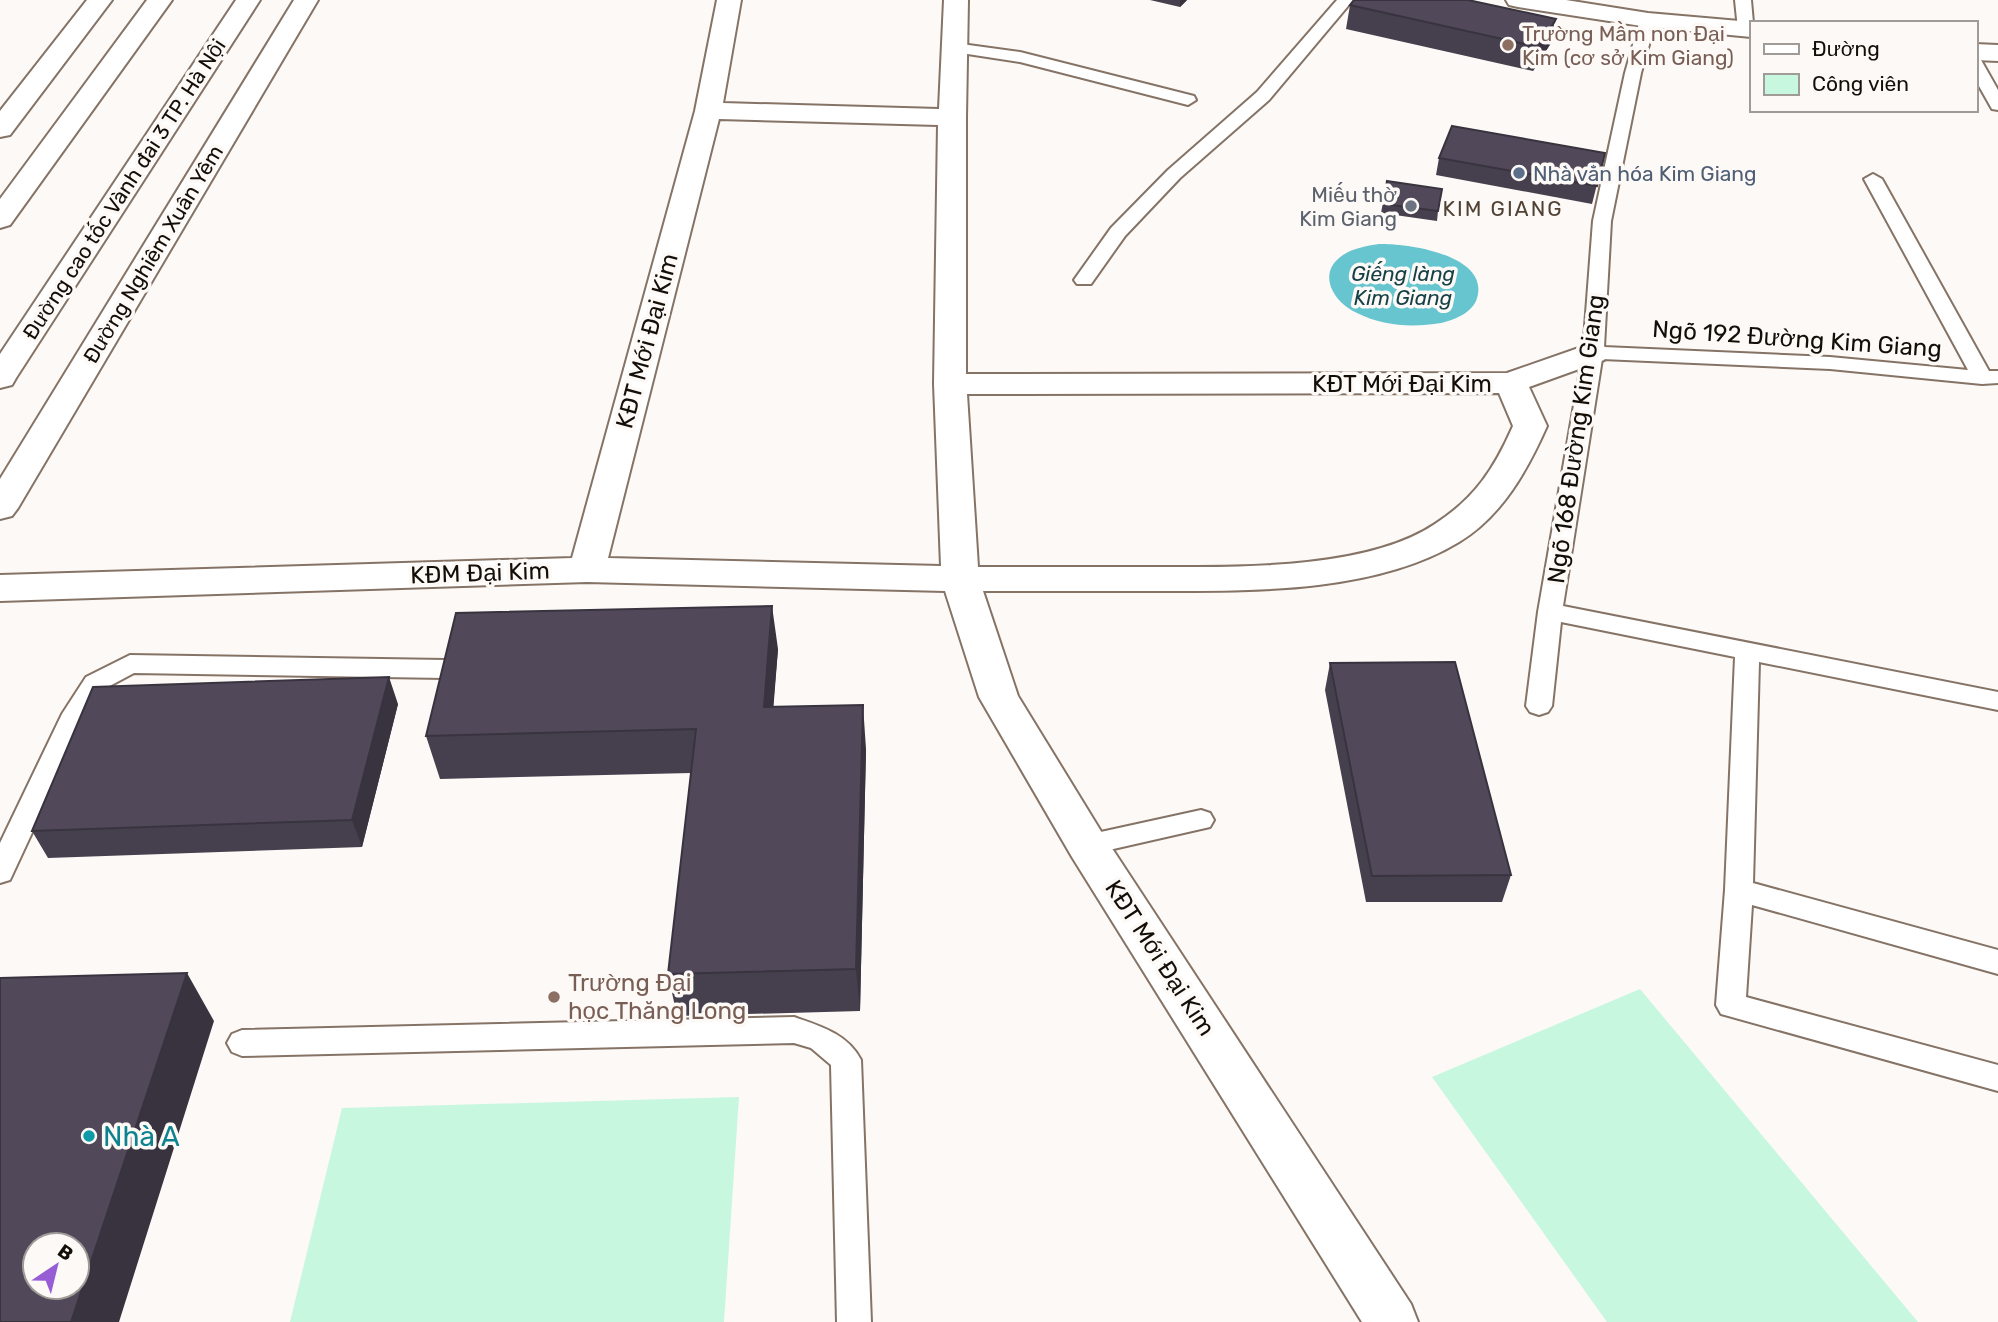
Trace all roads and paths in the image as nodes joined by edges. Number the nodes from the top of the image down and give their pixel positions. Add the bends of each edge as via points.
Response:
1 (100, 0) edge
2 (160, 0) edge
3 (248, 0) edge
4 (306, 0) edge
5 (729, 0) edge
6 (956, 0) edge
7 (1345, 0) edge
8 (1518, 0) edge
9 (1743, 0) edge
10 (1648, 19) junction
11 (1748, 29) edge
12 (954, 48) junction
13 (1977, 52) edge
14 (1998, 53) edge
15 (1977, 67) edge
16 (1188, 100) dead end
17 (1998, 105) edge
18 (708, 111) junction
19 (951, 117) junction
20 (0, 129) edge
21 (1873, 179) dead end
22 (0, 219) edge
23 (1084, 280) dead end
24 (1593, 353) junction
25 (0, 377) edge
26 (1990, 378) edge
27 (1511, 383) junction
28 (950, 384) junction
29 (0, 508) edge
30 (587, 570) junction
31 (960, 579) junction
32 (0, 587) edge
33 (1550, 612) junction
34 (1746, 651) junction
35 (445, 669) edge
36 (1998, 701) edge
37 (1539, 706) dead end
38 (1201, 820) dead end
39 (1087, 845) junction
40 (0, 872) edge
41 (1739, 890) junction
42 (1998, 962) edge
43 (242, 1043) dead end
44 (1998, 1078) edge
45 (854, 1322) edge
46 (1392, 1322) edge

1 - 20 main road
2 - 22 main road
3 - 25 main road, Đường cao tốc Vành đai 3 TP. Hà Nội
4 - 29 main road, Đường Nghiêm Xuân Yêm
5 - 18 main road, KĐT Mới Đại Kim
6 - 12 main road, KĐT Mới Đại Kim
7 - 23 lane via 1263,96 1174,174 1118,232
8 - 10 main road
9 - 11 lane
10 - 11 main road
10 - 24 lane, Ngõ 168 Đường Kim Giang via 1602,221
12 - 16 lane via 1020,57
12 - 19 main road, KĐT Mới Đại Kim
13 - 14 main road
15 - 17 lane
18 - 19 main road
18 - 30 main road, KĐT Mới Đại Kim
19 - 28 main road, KĐT Mới Đại Kim
21 - 26 lane
24 - 26 lane, Ngõ 192 Đường Kim Giang via 1830,363
24 - 27 main road
24 - 33 lane, Ngõ 168 Đường Kim Giang
27 - 28 main road, KĐT Mới Đại Kim
27 - 31 main road, KĐT Mới Đại Kim via 1530,426 1513,464 1485,503 1446,534 1384,561 1268,579
28 - 31 main road, KĐT Mới Đại Kim
30 - 31 main road, KĐM Đại Kim
30 - 32 main road, KĐM Đại Kim
31 - 39 main road, KĐT Mới Đại Kim via 999,697
33 - 34 lane
33 - 37 lane, Ngõ 168 Đường Kim Giang
34 - 36 lane
34 - 41 lane
35 - 40 lane via 130,664 95,682 71,721
38 - 39 lane
39 - 46 main road, KĐT Mới Đại Kim
41 - 42 lane
41 - 44 lane via 1731,1005
43 - 45 lane via 794,1030 821,1039 846,1060

